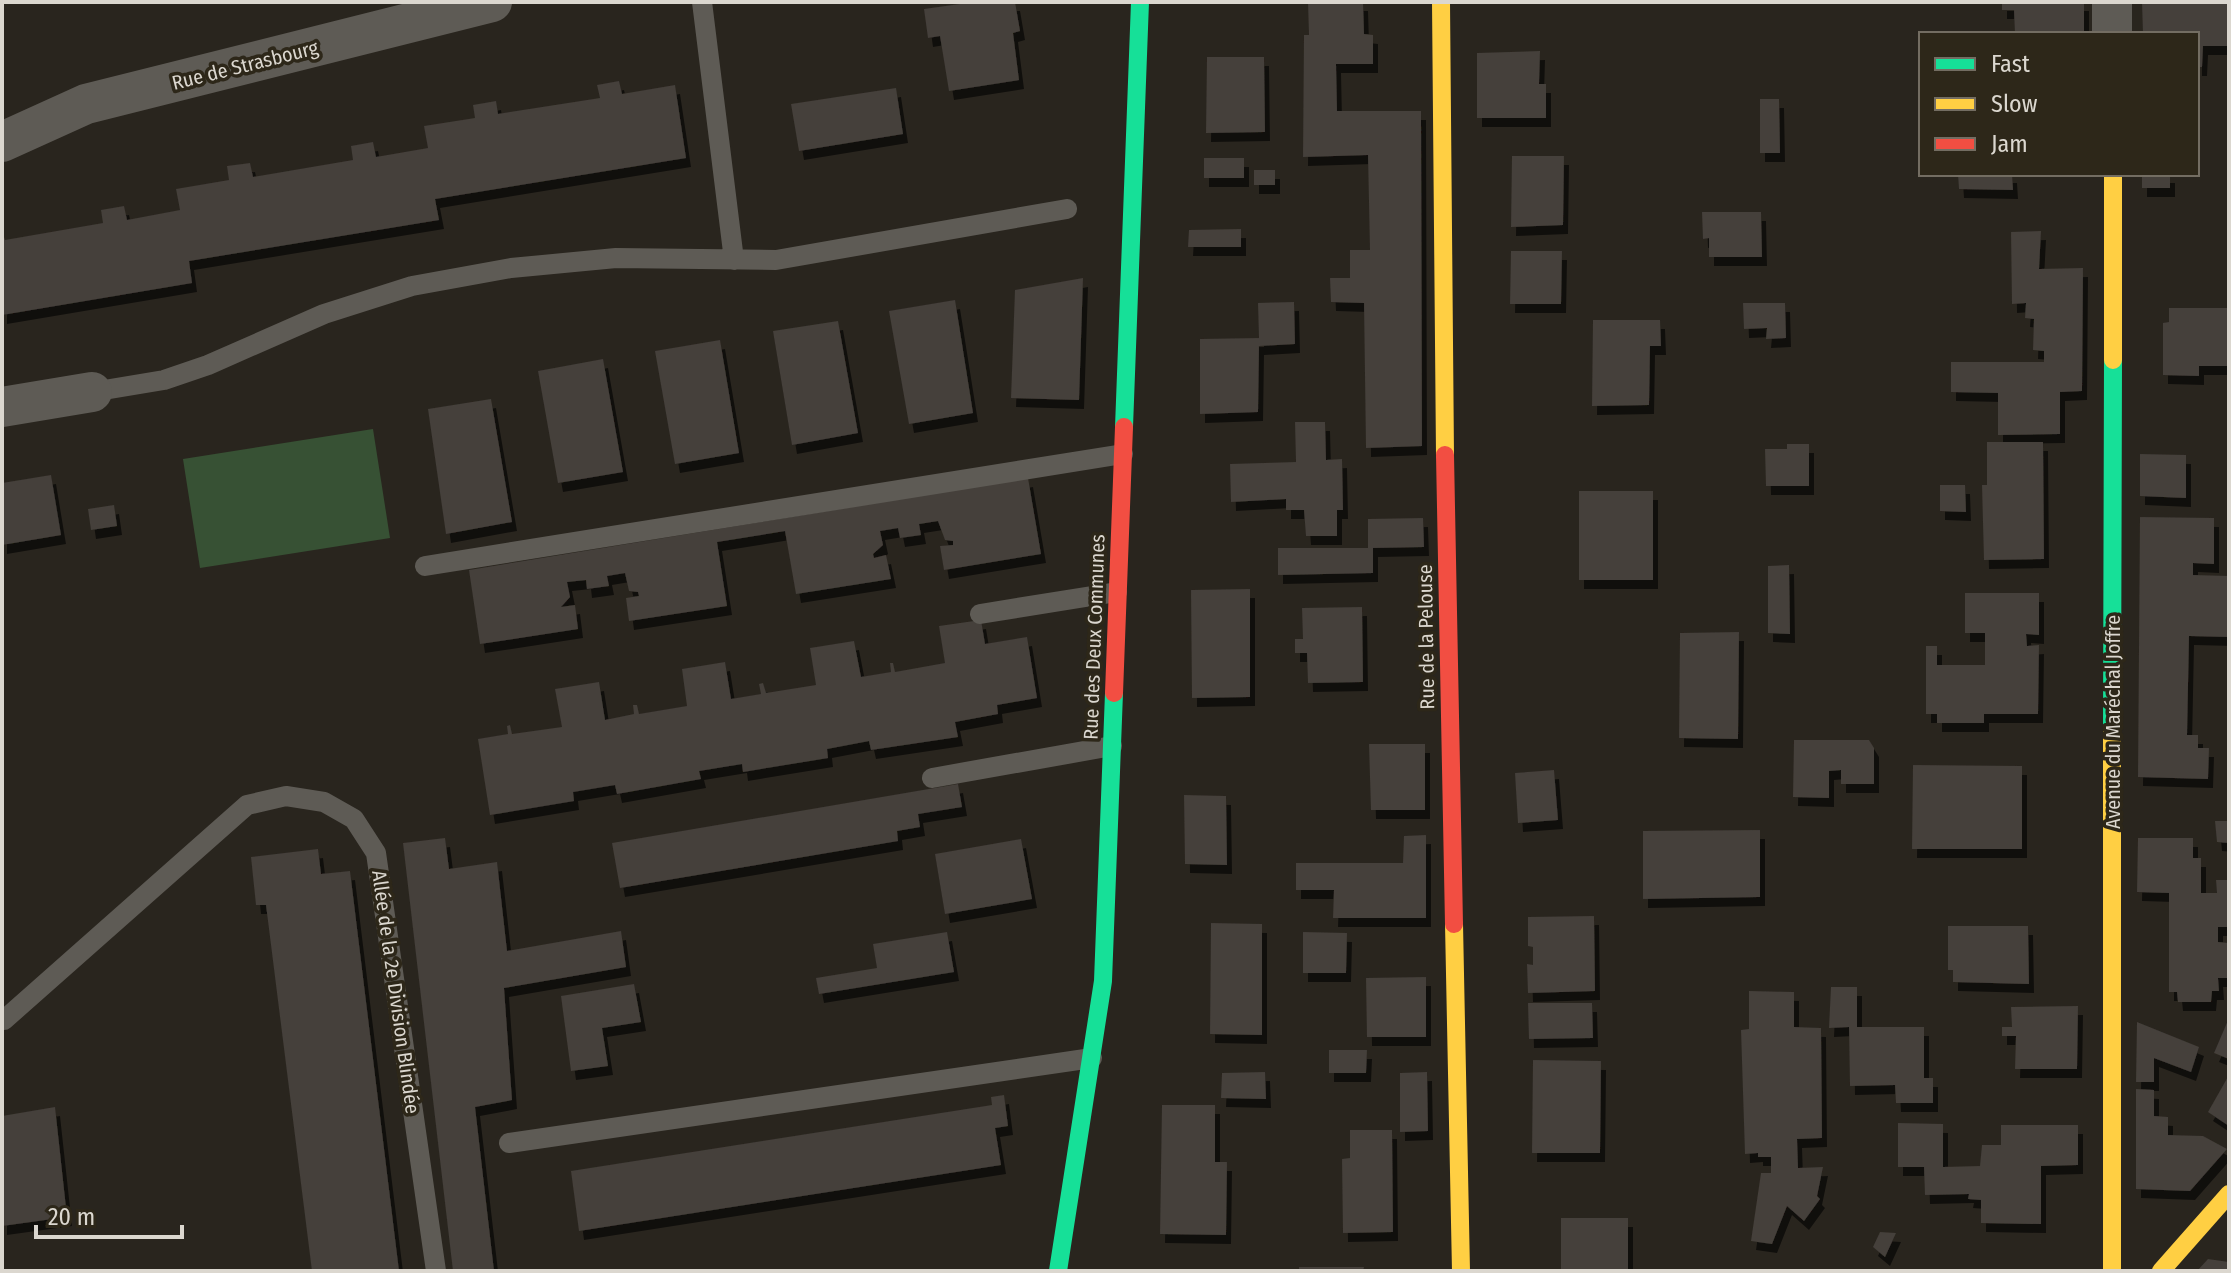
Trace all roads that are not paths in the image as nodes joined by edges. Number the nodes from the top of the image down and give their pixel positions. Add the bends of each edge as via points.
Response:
1 (492, 2) edge
2 (702, 2) edge
3 (1140, 2) edge
4 (1441, 2) edge
5 (2112, 2) edge
6 (2112, 32) edge
7 (2, 142) edge
8 (2113, 176) edge
9 (1067, 209) dead end
10 (734, 260) junction
11 (92, 392) joint
12 (2, 407) edge
13 (1123, 454) junction
14 (425, 566) dead end
15 (1117, 592) junction
16 (980, 614) dead end
17 (1112, 746) junction
18 (932, 778) dead end
19 (3, 1016) edge
20 (1092, 1058) junction
21 (509, 1143) dead end
22 (2229, 1194) edge
23 (436, 1271) edge
24 (1058, 1271) edge
25 (1461, 1271) edge
26 (2112, 1271) edge
27 (2161, 1271) edge

1 - 7 street, Rue de Strasbourg via 86,104
2 - 10 lane
3 - 13 street, Rue des Deux Communes
4 - 25 street, Rue de la Pelouse
5 - 6 street
8 - 26 street, Avenue du Maréchal Joffre
9 - 10 lane via 776,260
10 - 11 lane via 616,258 511,268 412,286 324,314 164,380
11 - 12 street
13 - 14 lane
13 - 15 street, Rue des Deux Communes
15 - 16 lane
15 - 17 street, Rue des Deux Communes
17 - 18 lane
17 - 20 street, Rue des Deux Communes via 1103,981
19 - 23 lane, Allée de la 2e Division Blindée via 247,805 286,796 324,802 354,819 376,853
20 - 21 lane
20 - 24 street, Rue des Deux Communes
22 - 27 street

